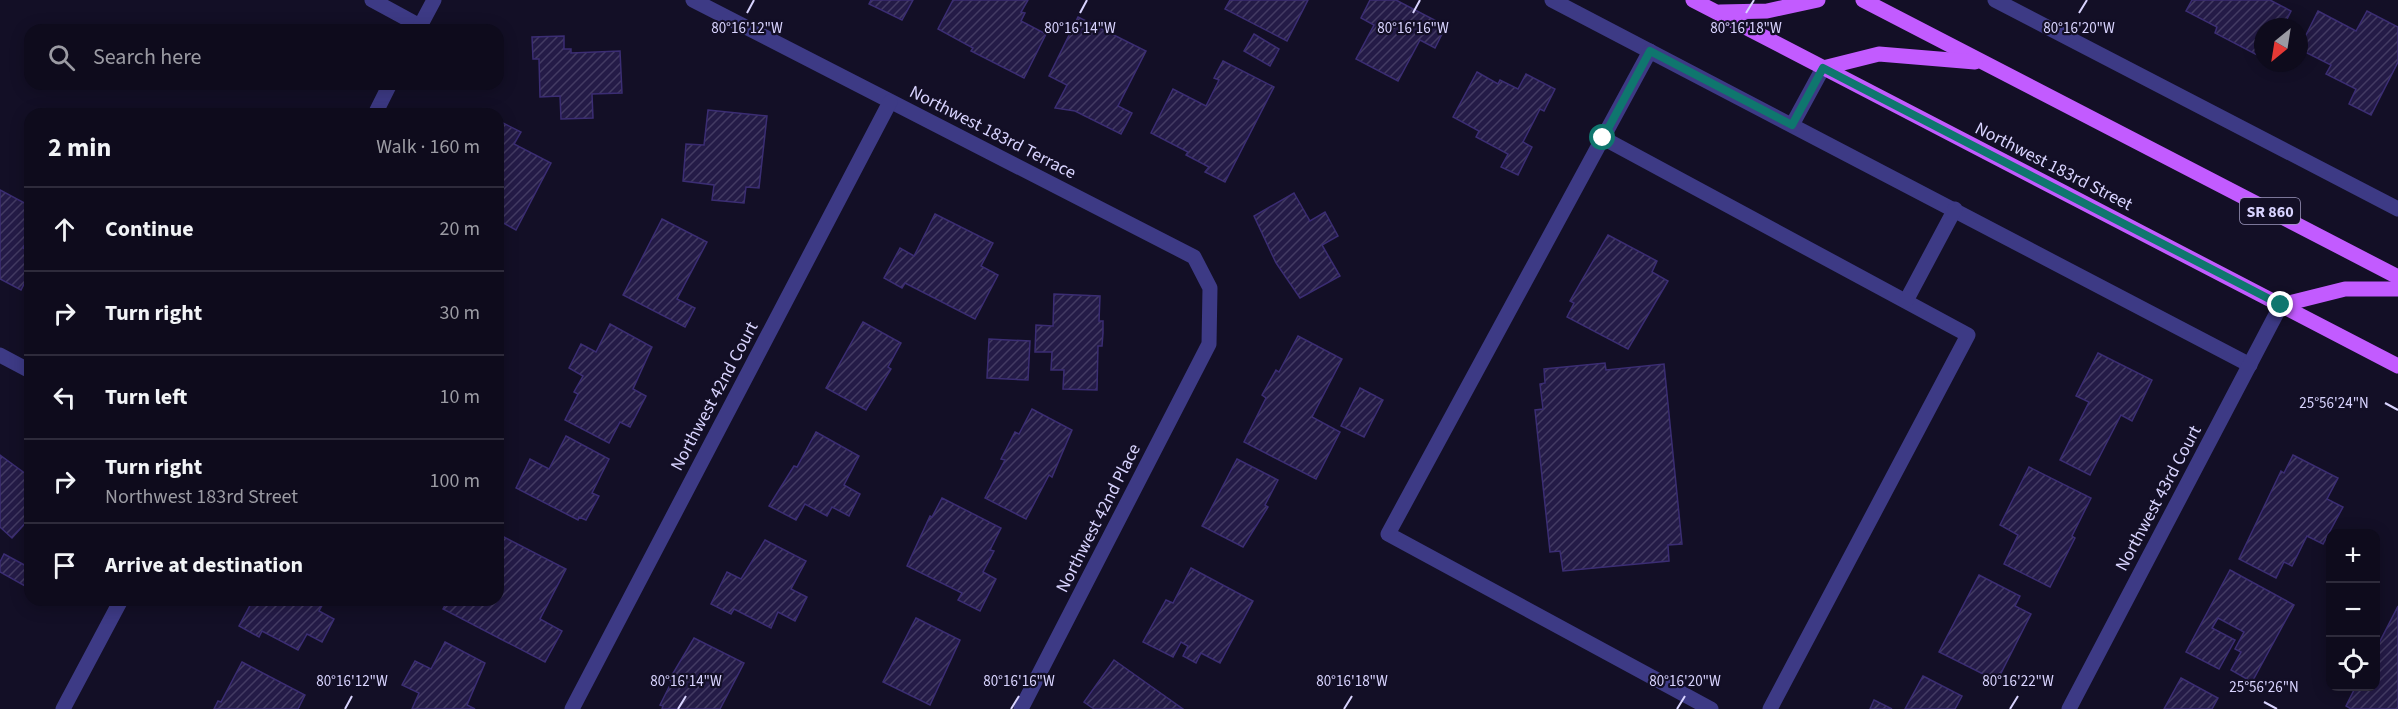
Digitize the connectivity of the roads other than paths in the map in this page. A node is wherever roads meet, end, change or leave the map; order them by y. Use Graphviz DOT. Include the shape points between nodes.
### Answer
graph roads {
  1 [pos="372,0"];
  2 [pos="434,0"];
  3 [pos="693,0"];
  4 [pos="1552,0"];
  5 [pos="1693,0"];
  6 [pos="1818,0"];
  7 [pos="1863,0"];
  8 [pos="1995,0"];
  9 [pos="1717,13"];
  10 [pos="412,24"];
  11 [pos="421,24"];
  12 [pos="1650,51"];
  13 [pos="1984,63"];
  14 [pos="1823,68"];
  15 [pos="387,90"];
  16 [pos="890,102"];
  17 [pos="378,108"];
  18 [pos="1792,125"];
  19 [pos="1603,138"];
  20 [pos="1955,209"];
  21 [pos="2398,209"];
  22 [pos="2398,277"];
  23 [pos="2398,289"];
  24 [pos="1906,301"];
  25 [pos="2281,305"];
  26 [pos="1209,344"];
  27 [pos="0,355"];
  28 [pos="2250,365"];
  29 [pos="2398,366"];
  30 [pos="24,368"];
  31 [pos="118,606"];
  32 [pos="63,709"];
  33 [pos="572,709"];
  34 [pos="1021,709"];
  35 [pos="1711,709"];
  36 [pos="1770,709"];
  37 [pos="2069,709"];
  1 -- 10 [label="street"];
  2 -- 11 [label="street"];
  3 -- 16 [label="street, Northwest 183rd Terrace"];
  4 -- 12 [label="street"];
  5 -- 9 [label="main road, Northwest 183rd Street"];
  6 -- 9 [label="main road" via="1767,11"];
  7 -- 13 [label="main road, SR 860"];
  8 -- 21 [label="street"];
  9 -- 14 [label="main road, Northwest 183rd Street"];
  12 -- 18 [label="street"];
  12 -- 19 [label="street"];
  13 -- 14 [label="main road" via="1879,54"];
  13 -- 22 [label="main road, SR 860"];
  14 -- 18 [label="street"];
  14 -- 25 [label="main road, Northwest 183rd Street"];
  15 -- 17 [label="street"];
  16 -- 26 [label="street, Northwest 183rd Terrace" via="1194,258 1210,288"];
  16 -- 33 [label="street, Northwest 42nd Court"];
  18 -- 20 [label="street"];
  19 -- 24 [label="street"];
  19 -- 35 [label="street" via="1388,534"];
  20 -- 24 [label="street"];
  20 -- 28 [label="street"];
  23 -- 25 [label="main road" via="2345,289"];
  24 -- 36 [label="street" via="1968,335"];
  25 -- 28 [label="street, Northwest 43rd Court"];
  25 -- 29 [label="main road, Northwest 183rd Street"];
  26 -- 34 [label="street, Northwest 42nd Place"];
  27 -- 30 [label="street"];
  28 -- 37 [label="street, Northwest 43rd Court"];
  31 -- 32 [label="street"];
}
